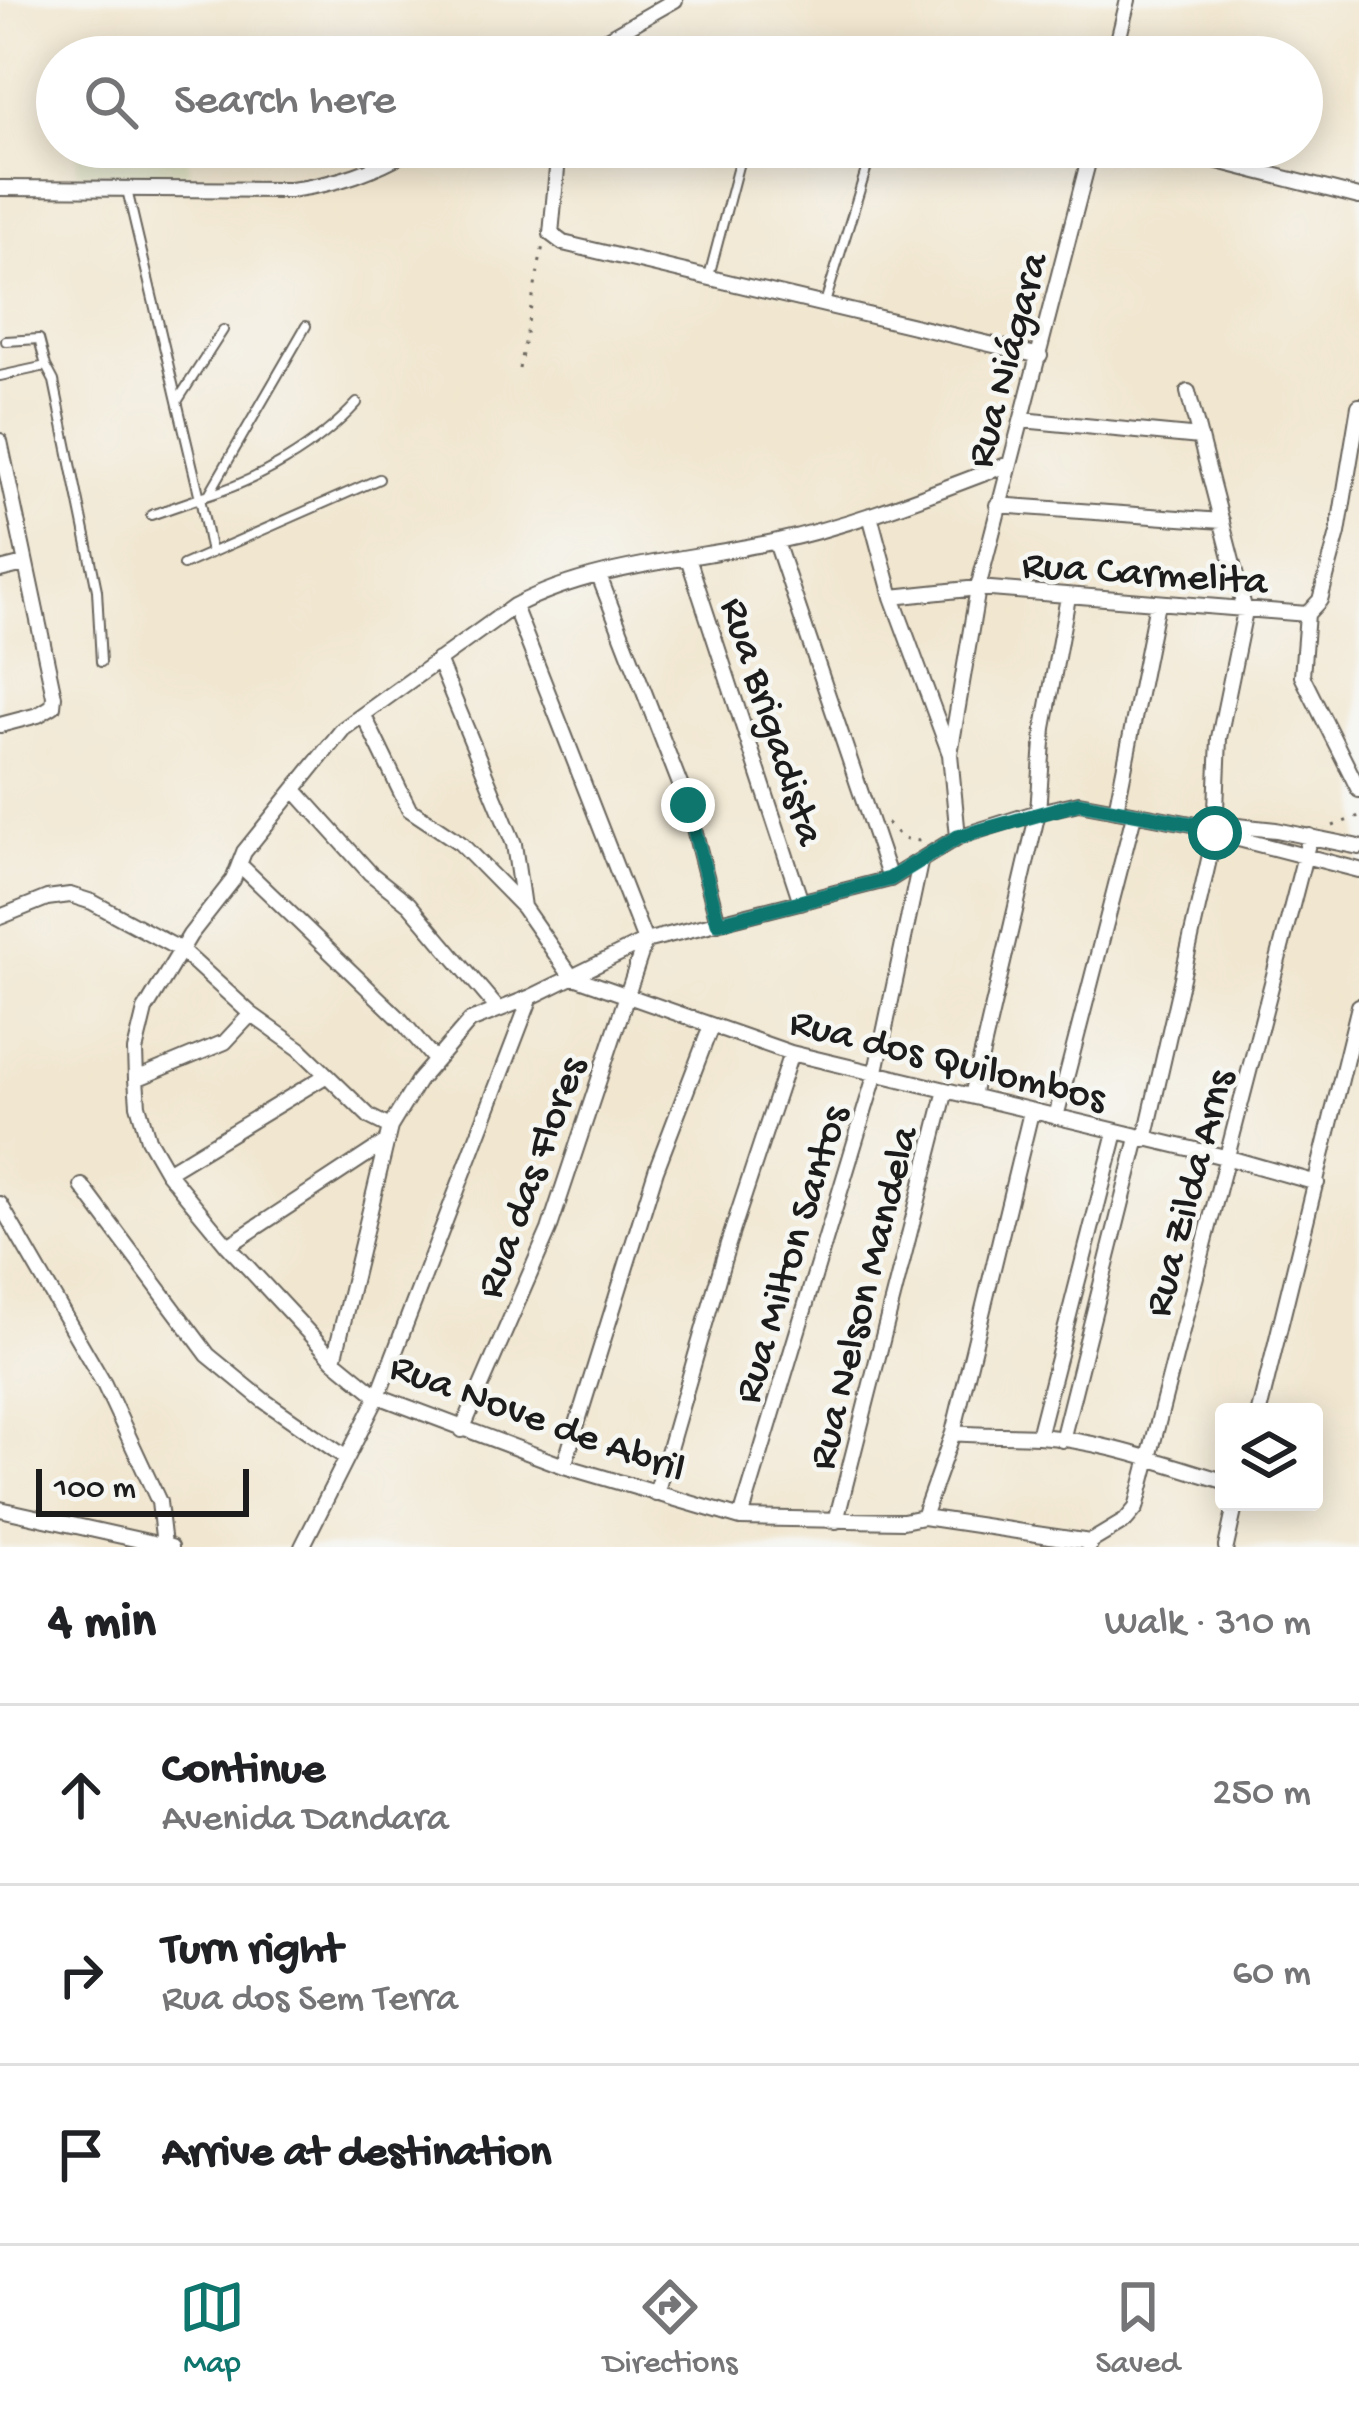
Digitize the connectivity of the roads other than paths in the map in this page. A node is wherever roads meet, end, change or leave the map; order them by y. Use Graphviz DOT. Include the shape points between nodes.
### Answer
graph roads {
  1 [pos="675,0"];
  2 [pos="1128,0"];
  3 [pos="612,36"];
  4 [pos="1119,36"];
  5 [pos="379,168"];
  6 [pos="557,168"];
  7 [pos="737,168"];
  8 [pos="867,168"];
  9 [pos="1088,168"];
  10 [pos="1245,168"];
  11 [pos="0,188"];
  12 [pos="127,188"];
  13 [pos="1359,197"];
  14 [pos="709,276"];
  15 [pos="825,303"];
  16 [pos="306,326"];
  17 [pos="223,330"];
  18 [pos="5,341"];
  19 [pos="1040,356"];
  20 [pos="46,366"];
  21 [pos="0,376"];
  22 [pos="1188,392"];
  23 [pos="177,401"];
  24 [pos="357,403"];
  25 [pos="1359,406"];
  26 [pos="1022,420"];
  27 [pos="1200,437"];
  28 [pos="0,441"];
  29 [pos="1009,464"];
  30 [pos="379,479"];
  31 [pos="205,496"];
  32 [pos="998,505"];
  33 [pos="152,514"];
  34 [pos="870,515"];
  35 [pos="1222,521"];
  36 [pos="776,542"];
  37 [pos="212,553"];
  38 [pos="688,558"];
  39 [pos="24,564"];
  40 [pos="183,565"];
  41 [pos="0,570"];
  42 [pos="599,576"];
  43 [pos="977,588"];
  44 [pos="892,596"];
  45 [pos="1068,597"];
  46 [pos="1156,604"];
  47 [pos="514,606"];
  48 [pos="1245,611"];
  49 [pos="1307,614"];
  50 [pos="438,660"];
  51 [pos="101,662"];
  52 [pos="364,716"];
  53 [pos="0,724"];
  54 [pos="950,754"];
  55 [pos="295,790"];
  56 [pos="1359,790"];
  57 [pos="1116,810"];
  58 [pos="1038,812"];
  59 [pos="1134,815"];
  60 [pos="1215,828"];
  61 [pos="1310,836"];
  62 [pos="951,841"];
  63 [pos="1359,848"];
  64 [pos="1305,856"];
  65 [pos="920,862"];
  66 [pos="239,864"];
  67 [pos="1359,870"];
  68 [pos="890,879"];
  69 [pos="801,902"];
  70 [pos="523,907"];
  71 [pos="0,917"];
  72 [pos="718,923"];
  73 [pos="645,941"];
  74 [pos="181,950"];
  75 [pos="571,976"];
  76 [pos="627,996"];
  77 [pos="531,997"];
  78 [pos="1359,1006"];
  79 [pos="497,1008"];
  80 [pos="251,1014"];
  81 [pos="712,1026"];
  82 [pos="791,1054"];
  83 [pos="435,1060"];
  84 [pos="327,1075"];
  85 [pos="874,1076"];
  86 [pos="136,1079"];
  87 [pos="946,1090"];
  88 [pos="972,1096"];
  89 [pos="1031,1112"];
  90 [pos="1056,1117"];
  91 [pos="390,1127"];
  92 [pos="1116,1132"];
  93 [pos="1141,1139"];
  94 [pos="383,1144"];
  95 [pos="1229,1158"];
  96 [pos="167,1172"];
  97 [pos="1316,1183"];
  98 [pos="82,1186"];
  99 [pos="0,1204"];
  100 [pos="228,1246"];
  101 [pos="1078,1274"];
  102 [pos="1103,1282"];
  103 [pos="334,1360"];
  104 [pos="378,1396"];
  105 [pos="1261,1403"];
  106 [pos="462,1430"];
  107 [pos="952,1433"];
  108 [pos="1038,1436"];
  109 [pos="1062,1441"];
  110 [pos="345,1457"];
  111 [pos="1148,1459"];
  112 [pos="564,1466"];
  113 [pos="1215,1478"];
  114 [pos="656,1494"];
  115 [pos="0,1509"];
  116 [pos="1234,1511"];
  117 [pos="922,1517"];
  118 [pos="741,1518"];
  119 [pos="836,1521"];
  120 [pos="1067,1539"];
  121 [pos="1089,1544"];
  122 [pos="168,1546"];
  123 [pos="302,1547"];
  124 [pos="1226,1547"];
  1 -- 3 [label="street"];
  2 -- 4 [label="street"];
  5 -- 12 [label="street" via="290,190"];
  6 -- 14 [label="street" via="551,234 563,243"];
  7 -- 14 [label="lane"];
  8 -- 15 [label="lane"];
  9 -- 19 [label="street, Rua Niágara"];
  10 -- 13 [label="street"];
  11 -- 12 [label="street"];
  12 -- 23 [label="lane"];
  14 -- 15 [label="street"];
  15 -- 19 [label="street"];
  16 -- 31 [label="lane"];
  17 -- 23 [label="lane"];
  18 -- 20 [label="lane" via="39,339"];
  19 -- 26 [label="street, Rua Niágara"];
  20 -- 21 [label="lane"];
  20 -- 51 [label="lane" via="97,590"];
  22 -- 27 [label="street"];
  23 -- 31 [label="lane"];
  24 -- 31 [label="lane" via="328,436"];
  25 -- 49 [label="street" via="1338,533 1320,600"];
  26 -- 27 [label="street"];
  26 -- 29 [label="street, Rua Niágara"];
  27 -- 35 [label="street"];
  28 -- 39 [label="street"];
  29 -- 32 [label="street, Rua Niágara"];
  29 -- 34 [label="street, Rua Nove de Abril"];
  30 -- 37 [label="lane"];
  31 -- 33 [label="lane"];
  31 -- 37 [label="lane"];
  32 -- 35 [label="street"];
  32 -- 43 [label="street, Rua Niágara"];
  34 -- 36 [label="street, Rua Nove de Abril"];
  34 -- 44 [label="street"];
  35 -- 48 [label="street"];
  36 -- 38 [label="street, Rua Nove de Abril"];
  36 -- 68 [label="street"];
  37 -- 40 [label="lane"];
  38 -- 42 [label="street, Rua Nove de Abril"];
  38 -- 69 [label="street, Rua Brigadista"];
  39 -- 41 [label="street"];
  39 -- 53 [label="street" via="53,706"];
  42 -- 47 [label="street, Rua Nove de Abril"];
  42 -- 72 [label="street" via="688,805"];
  43 -- 44 [label="street, Rua Carmelita"];
  43 -- 45 [label="street, Rua Carmelita"];
  43 -- 54 [label="street, Rua Niágara"];
  44 -- 54 [label="street"];
  45 -- 46 [label="street, Rua Carmelita"];
  45 -- 58 [label="street"];
  46 -- 48 [label="street, Rua Carmelita"];
  46 -- 57 [label="street"];
  47 -- 50 [label="street, Rua Nove de Abril"];
  47 -- 73 [label="street"];
  48 -- 49 [label="street, Rua Carmelita"];
  48 -- 60 [label="street" via="1219,738"];
  49 -- 56 [label="street" via="1302,676"];
  50 -- 52 [label="street, Rua Nove de Abril"];
  50 -- 70 [label="street" via="514,844"];
  52 -- 55 [label="street, Rua Nove de Abril" via="343,729"];
  52 -- 70 [label="street" via="410,809 460,843"];
  54 -- 62 [label="street"];
  55 -- 66 [label="street, Rua Nove de Abril"];
  55 -- 79 [label="street" via="409,904"];
  57 -- 58 [label="street" via="1079,803"];
  57 -- 59 [label="street"];
  58 -- 62 [label="street"];
  58 -- 88 [label="street"];
  59 -- 60 [label="street"];
  59 -- 90 [label="street"];
  60 -- 61 [label="street"];
  60 -- 64 [label="street"];
  60 -- 93 [label="street"];
  61 -- 63 [label="street"];
  61 -- 64 [label="street, Rua Zilda Arns"];
  62 -- 65 [label="street"];
  64 -- 67 [label="street"];
  64 -- 95 [label="street, Rua Zilda Arns"];
  65 -- 68 [label="street"];
  65 -- 85 [label="street, Rua Milton Santos"];
  66 -- 74 [label="street, Rua Nove de Abril"];
  66 -- 83 [label="street"];
  68 -- 69 [label="street"];
  69 -- 72 [label="street"];
  70 -- 75 [label="street"];
  71 -- 74 [label="street" via="70,895"];
  72 -- 73 [label="street"];
  73 -- 75 [label="street"];
  73 -- 76 [label="street, Rua das Flores"];
  74 -- 80 [label="street"];
  74 -- 86 [label="street, Rua Nove de Abril" via="145,1010"];
  75 -- 76 [label="street, Rua dos Quilombos"];
  75 -- 77 [label="street"];
  76 -- 81 [label="street, Rua dos Quilombos"];
  76 -- 106 [label="street, Rua das Flores" via="550,1230"];
  77 -- 79 [label="street"];
  77 -- 104 [label="street"];
  78 -- 97 [label="street"];
  79 -- 83 [label="street" via="470,1021"];
  80 -- 84 [label="street"];
  80 -- 86 [label="street" via="225,1042"];
  81 -- 82 [label="street, Rua dos Quilombos"];
  81 -- 112 [label="street" via="656,1169"];
  82 -- 85 [label="street, Rua dos Quilombos"];
  82 -- 114 [label="street"];
  83 -- 91 [label="street"];
  84 -- 91 [label="street"];
  84 -- 96 [label="street"];
  85 -- 87 [label="street, Rua dos Quilombos"];
  85 -- 118 [label="street, Rua Milton Santos"];
  86 -- 96 [label="street, Rua Nove de Abril" via="148,1138"];
  87 -- 88 [label="street, Rua dos Quilombos"];
  87 -- 119 [label="street, Rua Nelson Mandela"];
  88 -- 89 [label="street, Rua dos Quilombos"];
  89 -- 90 [label="street, Rua dos Quilombos"];
  89 -- 107 [label="street"];
  90 -- 92 [label="street, Rua dos Quilombos"];
  91 -- 94 [label="street"];
  92 -- 93 [label="street, Rua dos Quilombos"];
  92 -- 101 [label="street"];
  93 -- 95 [label="street, Rua dos Quilombos"];
  93 -- 102 [label="street"];
  94 -- 100 [label="street"];
  94 -- 103 [label="street"];
  95 -- 97 [label="street, Rua dos Quilombos"];
  95 -- 111 [label="street, Rua Zilda Arns"];
  96 -- 100 [label="street, Rua Nove de Abril"];
  97 -- 105 [label="street"];
  98 -- 110 [label="street" via="208,1355"];
  99 -- 122 [label="street" via="104,1384 159,1502"];
  100 -- 103 [label="street, Rua Nove de Abril"];
  101 -- 102 [label="street"];
  101 -- 108 [label="street"];
  102 -- 109 [label="street"];
  103 -- 104 [label="street, Rua Nove de Abril"];
  104 -- 106 [label="street, Rua Nove de Abril"];
  104 -- 110 [label="street"];
  106 -- 112 [label="street, Rua Nove de Abril"];
  107 -- 108 [label="street"];
  107 -- 117 [label="street"];
  108 -- 109 [label="street"];
  109 -- 111 [label="street"];
  110 -- 123 [label="street"];
  111 -- 113 [label="street"];
  111 -- 121 [label="street, Rua Zilda Arns" via="1136,1508"];
  112 -- 114 [label="street, Rua Nove de Abril"];
  114 -- 118 [label="street, Rua Nove de Abril"];
  115 -- 122 [label="street"];
  116 -- 124 [label="street"];
  117 -- 119 [label="street, Rua Nove de Abril"];
  117 -- 120 [label="street, Rua Nove de Abril"];
  118 -- 119 [label="street, Rua Nove de Abril"];
  120 -- 121 [label="street, Rua Zilda Arns"];
}
